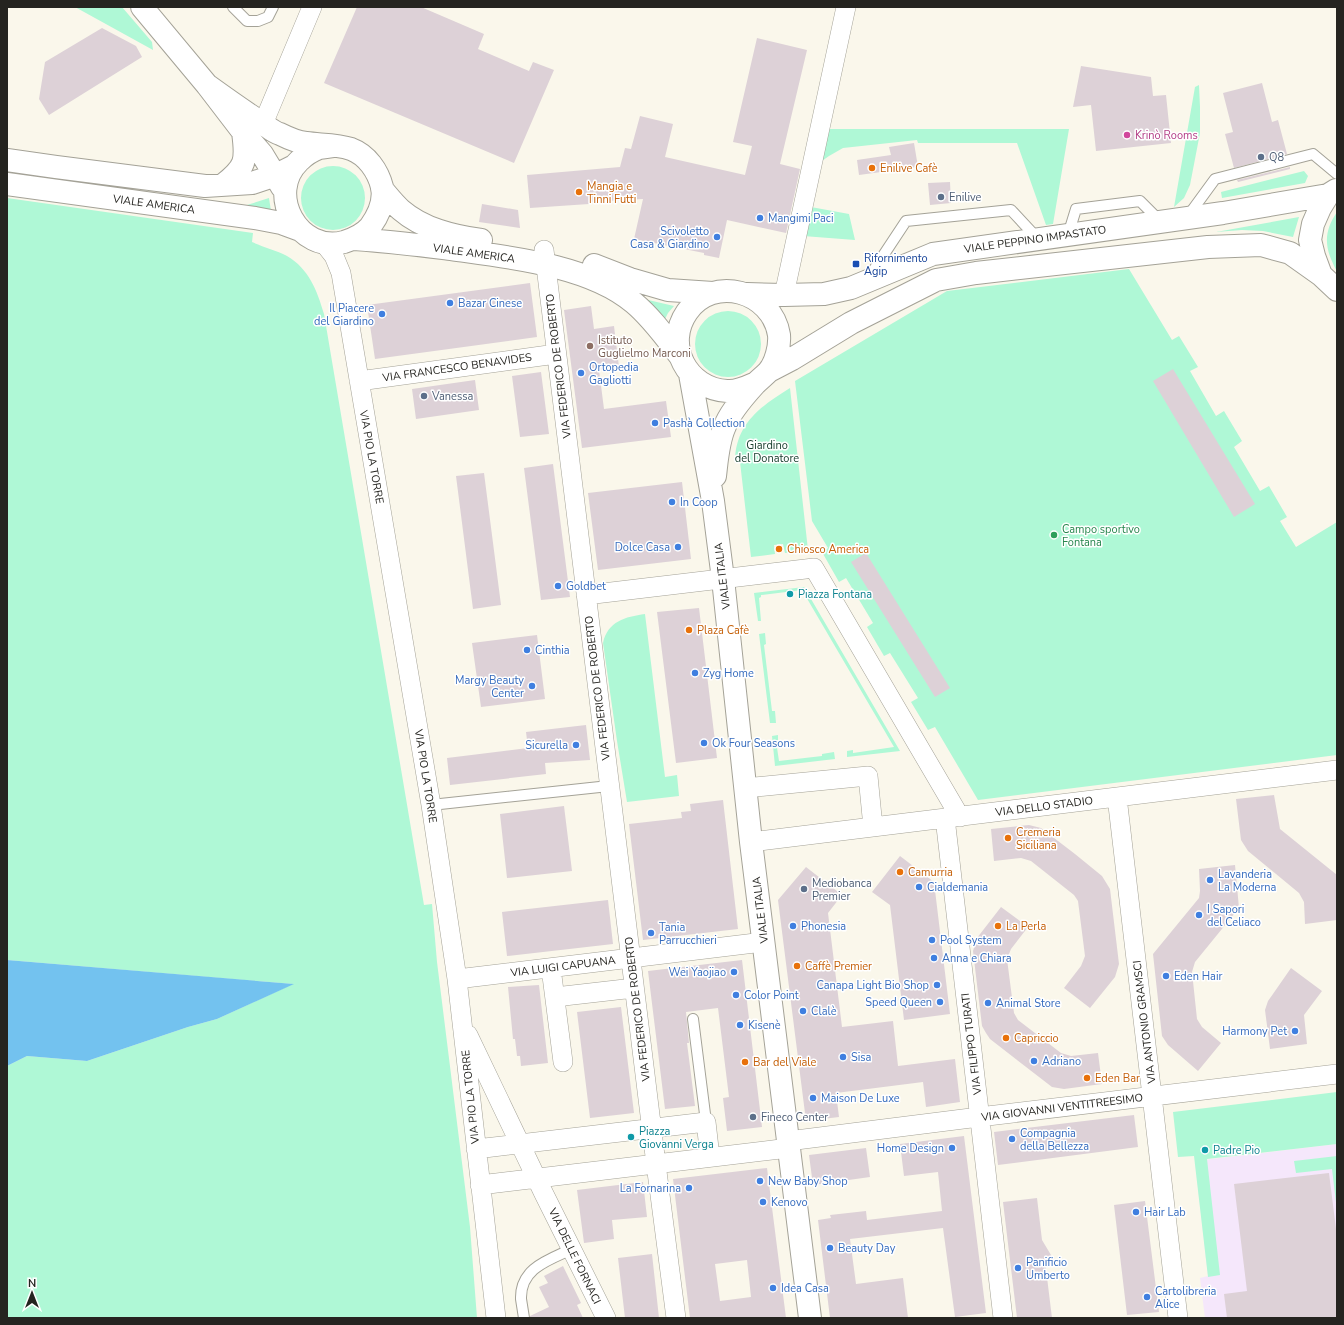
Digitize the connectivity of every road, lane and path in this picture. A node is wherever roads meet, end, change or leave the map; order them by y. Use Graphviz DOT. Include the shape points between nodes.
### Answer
graph roads {
  1 [pos="142,7"];
  2 [pos="233,7"];
  3 [pos="273,7"];
  4 [pos="300,7"];
  5 [pos="312,7"];
  6 [pos="846,7"];
  7 [pos="253,125"];
  8 [pos="334,146"];
  9 [pos="7,160"];
  10 [pos="1337,174"];
  11 [pos="285,178"];
  12 [pos="7,184"];
  13 [pos="222,185"];
  14 [pos="382,189"];
  15 [pos="1333,192"];
  16 [pos="1186,218"];
  17 [pos="300,230"];
  18 [pos="354,239"];
  19 [pos="1038,239"];
  20 [pos="323,242"];
  21 [pos="545,257"];
  22 [pos="1322,275"];
  23 [pos="866,282"];
  24 [pos="1337,290"];
  25 [pos="712,293"];
  26 [pos="747,294"];
  27 [pos="784,295"];
  28 [pos="556,354"];
  29 [pos="685,365"];
  30 [pos="762,377"];
  31 [pos="359,381"];
  32 [pos="713,501"];
  33 [pos="723,579"];
  34 [pos="586,595"];
  35 [pos="1337,770"];
  36 [pos="609,786"];
  37 [pos="745,788"];
  38 [pos="1117,797"];
  39 [pos="431,805"];
  40 [pos="953,818"];
  41 [pos="873,827"];
  42 [pos="752,842"];
  43 [pos="764,942"];
  44 [pos="631,958"];
  45 [pos="551,968"];
  46 [pos="457,979"];
  47 [pos="634,988"];
  48 [pos="555,997"];
  49 [pos="694,1019"];
  50 [pos="462,1023"];
  51 [pos="563,1062"];
  52 [pos="1337,1074"];
  53 [pos="1153,1096"];
  54 [pos="979,1117"];
  55 [pos="650,1120"];
  56 [pos="706,1122"];
  57 [pos="520,1144"];
  58 [pos="788,1145"];
  59 [pos="476,1150"];
  60 [pos="710,1157"];
  61 [pos="657,1172"];
  62 [pos="480,1185"];
  63 [pos="540,1186"];
  64 [pos="572,1249"];
  65 [pos="496,1318"];
  66 [pos="524,1318"];
  67 [pos="606,1318"];
  68 [pos="676,1318"];
  69 [pos="810,1318"];
  70 [pos="1003,1318"];
  71 [pos="1178,1318"];
  1 -- 7 [label="main road" via="208,85"];
  2 -- 3 [label="lane" via="247,21 258,21 268,17"];
  4 -- 7 [label="street"];
  5 -- 7 [label="street"];
  6 -- 27 [label="street"];
  7 -- 8 [label="main road" via="304,143"];
  7 -- 11 [label="main road" via="262,154"];
  7 -- 13 [label="main road" via="243,166 235,176"];
  8 -- 11 [label="main road" via="319,148 305,155"];
  8 -- 14 [label="main road" via="351,149 366,158 377,172"];
  9 -- 13 [label="main road" via="204,186"];
  10 -- 16 [label="lane" via="1313,154 1215,179"];
  11 -- 13 [label="main road"];
  11 -- 17 [label="main road" via="286,206 291,219"];
  12 -- 17 [label="main road, VIALE AMERICA" via="255,218"];
  14 -- 18 [label="main road" via="382,204 376,218 367,230"];
  14 -- 21 [label="main road, VIALE AMERICA" via="400,210 437,230"];
  15 -- 16 [label="main road, VIALE PEPPINO IMPASTATO"];
  15 -- 22 [label="main road" via="1320,208 1310,240"];
  16 -- 19 [label="main road, VIALE PEPPINO IMPASTATO"];
  17 -- 20 [label="main road" via="311,238"];
  18 -- 20 [label="main road" via="339,243"];
  18 -- 21 [label="main road, VIALE AMERICA" via="479,253"];
  19 -- 23 [label="main road, VIALE PEPPINO IMPASTATO" via="933,254"];
  19 -- 23 [label="lane" via="1011,210 906,221"];
  20 -- 31 [label="street, VIA PIO LA TORRE" via="334,256 341,273"];
  21 -- 25 [label="main road, VIALE AMERICA" via="586,262 668,290"];
  21 -- 28 [label="street, VIA FEDERICO DE ROBERTO"];
  21 -- 29 [label="main road, VIALE AMERICA" via="614,289 634,303 656,325"];
  22 -- 24 [label="main road"];
  22 -- 30 [label="main road" via="1290,253 1261,245 1208,247 936,280 851,323"];
  23 -- 27 [label="main road, VIALE PEPPINO IMPASTATO" via="824,294"];
  25 -- 26 [label="main road" via="730,290"];
  25 -- 29 [label="main road" via="699,300 688,311 680,325 678,340"];
  26 -- 27 [label="main road, VIALE PEPPINO IMPASTATO"];
  26 -- 30 [label="main road" via="762,304 774,318 779,336 777,354"];
  28 -- 31 [label="street, VIA FRANCESCO BENAVIDES"];
  28 -- 34 [label="street, VIA FEDERICO DE ROBERTO"];
  29 -- 30 [label="main road" via="701,383 714,389 743,389"];
  29 -- 32 [label="main road"];
  30 -- 32 [label="main road" via="740,401 725,425 718,448"];
  31 -- 39 [label="street, VIA PIO LA TORRE"];
  32 -- 33 [label="main road, VIALE ITALIA"];
  33 -- 34 [label="street"];
  33 -- 37 [label="main road, VIALE ITALIA"];
  33 -- 40 [label="street" via="814,568"];
  34 -- 36 [label="street, VIA FEDERICO DE ROBERTO"];
  35 -- 38 [label="street, VIA DELLO STADIO"];
  36 -- 39 [label="lane"];
  36 -- 44 [label="street, VIA FEDERICO DE ROBERTO"];
  37 -- 41 [label="street" via="868,776"];
  37 -- 42 [label="main road, VIALE ITALIA"];
  38 -- 40 [label="street, VIA DELLO STADIO"];
  38 -- 53 [label="street, VIA ANTONIO GRAMSCI"];
  39 -- 46 [label="street, VIA PIO LA TORRE"];
  40 -- 41 [label="street, VIA DELLO STADIO"];
  40 -- 54 [label="street, VIA FILIPPO TURATI"];
  41 -- 42 [label="street, VIA DELLO STADIO"];
  42 -- 43 [label="main road, VIALE ITALIA"];
  43 -- 44 [label="street, VIA LUIGI CAPUANA"];
  43 -- 58 [label="main road, VIALE ITALIA"];
  44 -- 45 [label="street, VIA LUIGI CAPUANA"];
  44 -- 47 [label="street, VIA FEDERICO DE ROBERTO"];
  45 -- 46 [label="street, VIA LUIGI CAPUANA"];
  45 -- 48 [label="street"];
  46 -- 50 [label="street, VIA PIO LA TORRE"];
  47 -- 48 [label="street"];
  47 -- 55 [label="street, VIA FEDERICO DE ROBERTO"];
  48 -- 51 [label="street"];
  49 -- 56 [label="lane"];
  50 -- 57 [label="street, VIA DELLE FORNACI"];
  50 -- 59 [label="street, VIA PIO LA TORRE"];
  52 -- 53 [label="street, VIA GIOVANNI VENTITREESIMO"];
  53 -- 54 [label="street, VIA GIOVANNI VENTITREESIMO"];
  53 -- 71 [label="street, VIA ANTONIO GRAMSCI"];
  54 -- 58 [label="street, VIA GIOVANNI VENTITREESIMO"];
  54 -- 70 [label="street, VIA FILIPPO TURATI"];
  55 -- 56 [label="street"];
  55 -- 57 [label="street"];
  55 -- 61 [label="street, VIA FEDERICO DE ROBERTO"];
  56 -- 60 [label="street"];
  57 -- 59 [label="street"];
  57 -- 63 [label="street, VIA DELLE FORNACI"];
  58 -- 60 [label="street, VIA GIOVANNI VENTITREESIMO"];
  58 -- 69 [label="main road, VIALE ITALIA"];
  59 -- 62 [label="street, VIA PIO LA TORRE"];
  60 -- 61 [label="street, VIA GIOVANNI VENTITREESIMO"];
  61 -- 63 [label="street, VIA GIOVANNI VENTITREESIMO"];
  61 -- 68 [label="street"];
  62 -- 63 [label="street, VIA GIOVANNI VENTITREESIMO"];
  62 -- 65 [label="street, VIA PIO LA TORRE"];
  63 -- 64 [label="street, VIA DELLE FORNACI"];
  64 -- 66 [label="lane" via="537,1266 527,1275 521,1298"];
  64 -- 67 [label="street, VIA DELLE FORNACI"];
}
